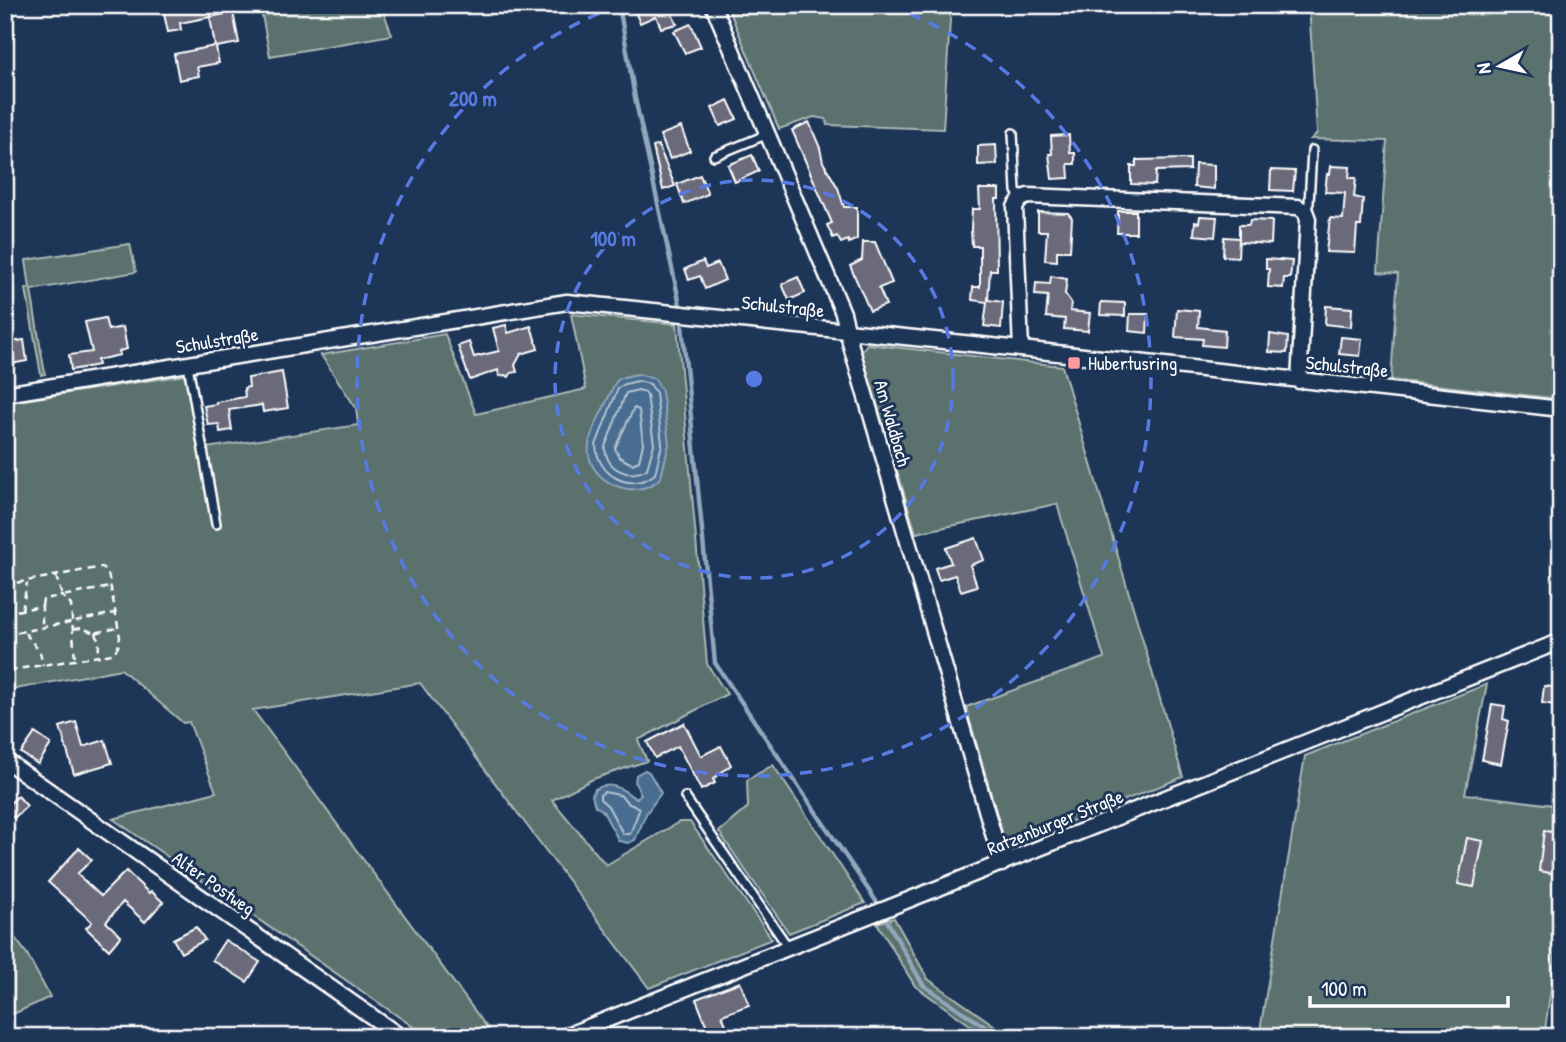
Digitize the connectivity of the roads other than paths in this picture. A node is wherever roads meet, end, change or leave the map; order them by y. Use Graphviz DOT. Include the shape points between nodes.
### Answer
graph roads {
  1 [pos="713,5"];
  2 [pos="1013,132"];
  3 [pos="768,134"];
  4 [pos="1312,150"];
  5 [pos="714,156"];
  6 [pos="1021,199"];
  7 [pos="1305,211"];
  8 [pos="848,332"];
  9 [pos="1021,349"];
  10 [pos="188,365"];
  11 [pos="1299,381"];
  12 [pos="5,394"];
  13 [pos="1561,409"];
  14 [pos="216,524"];
  15 [pos="1561,641"];
  16 [pos="5,760"];
  17 [pos="685,797"];
  18 [pos="1002,864"];
  19 [pos="788,948"];
  20 [pos="401,1037"];
  21 [pos="563,1037"];
  1 -- 3 [label="street, Am Waldbach"];
  2 -- 6 [label="lane" via="1016,191"];
  3 -- 5 [label="lane"];
  3 -- 8 [label="street, Am Waldbach"];
  4 -- 7 [label="lane"];
  6 -- 7 [label="street" via="1028,195 1298,207"];
  6 -- 9 [label="street" via="1015,207"];
  7 -- 11 [label="street"];
  8 -- 9 [label="street, Schulstraße"];
  8 -- 10 [label="street, Schulstraße" via="567,302"];
  8 -- 18 [label="street, Am Waldbach"];
  9 -- 11 [label="street, Schulstraße"];
  10 -- 12 [label="street, Schulstraße"];
  10 -- 14 [label="lane"];
  11 -- 13 [label="street, Schulstraße"];
  15 -- 18 [label="street, Ratzenburger Straße"];
  16 -- 20 [label="street, Alter Postweg"];
  17 -- 19 [label="lane"];
  18 -- 19 [label="street, Ratzenburger Straße"];
  19 -- 21 [label="street, Ratzenburger Straße"];
}
